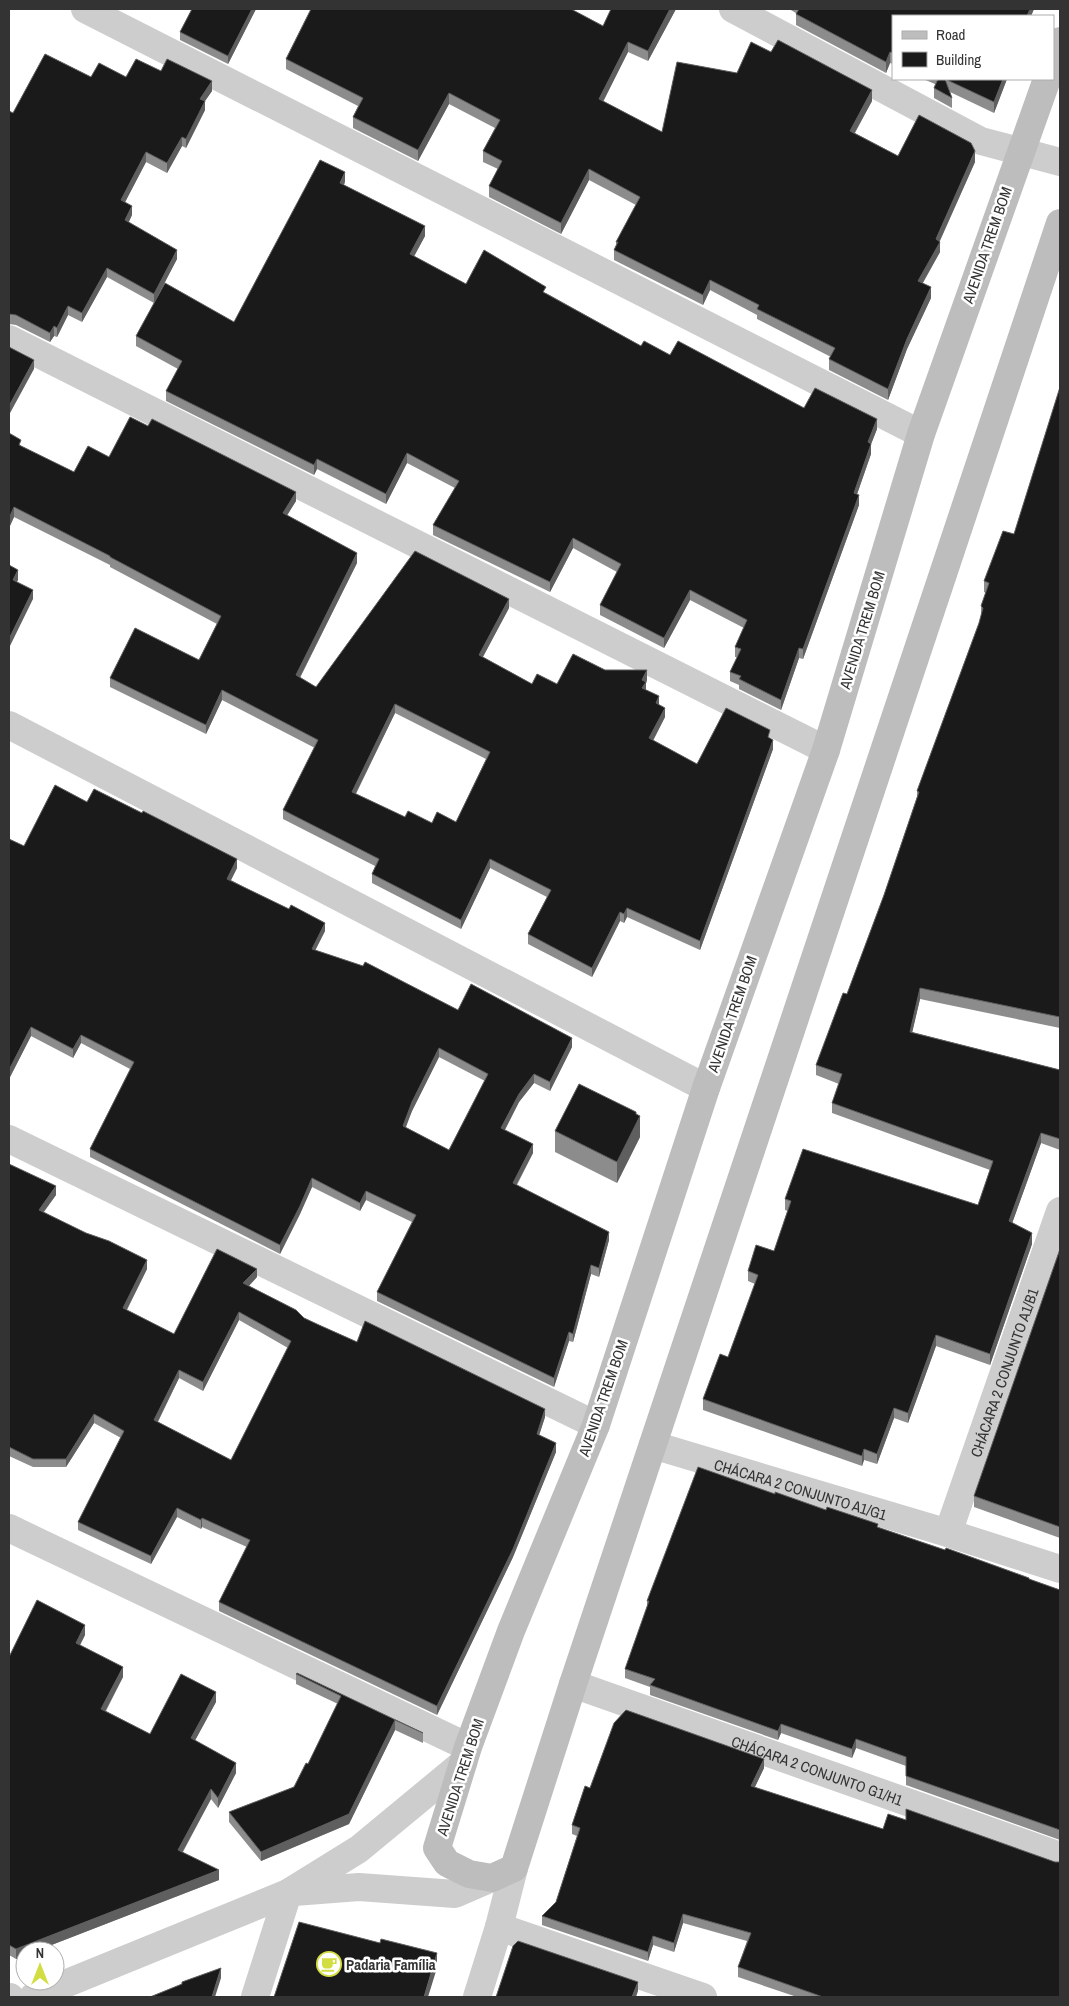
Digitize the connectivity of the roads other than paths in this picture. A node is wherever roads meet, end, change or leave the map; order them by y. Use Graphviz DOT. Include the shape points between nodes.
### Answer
graph roads {
  1 [pos="84,9"];
  2 [pos="733,9"];
  3 [pos="1060,41"];
  4 [pos="1054,59"];
  5 [pos="1046,80"];
  6 [pos="1020,152"];
  7 [pos="1060,162"];
  8 [pos="1060,222"];
  9 [pos="9,339"];
  10 [pos="921,434"];
  11 [pos="9,725"];
  12 [pos="826,750"];
  13 [pos="706,1088"];
  14 [pos="9,1139"];
  15 [pos="1060,1211"];
  16 [pos="596,1425"];
  17 [pos="653,1445"];
  18 [pos="9,1528"];
  19 [pos="948,1533"];
  20 [pos="1060,1569"];
  21 [pos="573,1684"];
  22 [pos="466,1755"];
  23 [pos="1060,1856"];
  24 [pos="503,1873"];
  25 [pos="288,1893"];
  26 [pos="499,1927"];
  27 [pos="33,1997"];
  28 [pos="255,1997"];
  29 [pos="477,1997"];
  30 [pos="702,1997"];
  1 -- 10 [label="street"];
  2 -- 6 [label="street" via="981,141"];
  3 -- 4 [label="street"];
  5 -- 6 [label="street, AVENIDA TREM BOM"];
  6 -- 7 [label="street"];
  6 -- 10 [label="street, AVENIDA TREM BOM"];
  8 -- 17 [label="street"];
  9 -- 12 [label="street"];
  10 -- 12 [label="street, AVENIDA TREM BOM"];
  11 -- 13 [label="street"];
  12 -- 13 [label="street, AVENIDA TREM BOM"];
  13 -- 16 [label="street, AVENIDA TREM BOM"];
  14 -- 16 [label="street"];
  15 -- 19 [label="street, CHÁCARA 2 CONJUNTO A1/B1"];
  16 -- 22 [label="street, AVENIDA TREM BOM" via="511,1631"];
  17 -- 19 [label="street, CHÁCARA 2 CONJUNTO A1/G1"];
  17 -- 21 [label="street"];
  18 -- 22 [label="street"];
  19 -- 20 [label="street, CHÁCARA 2 CONJUNTO A1/G1"];
  21 -- 23 [label="street, CHÁCARA 2 CONJUNTO G1/H1"];
  21 -- 24 [label="street"];
  22 -- 24 [label="street, AVENIDA TREM BOM" via="437,1848 447,1864 469,1874"];
  22 -- 25 [label="street" via="359,1849"];
  24 -- 25 [label="street" via="455,1894 360,1887"];
  24 -- 26 [label="street"];
  25 -- 27 [label="street"];
  25 -- 28 [label="street"];
  26 -- 29 [label="street"];
  26 -- 30 [label="street"];
}
